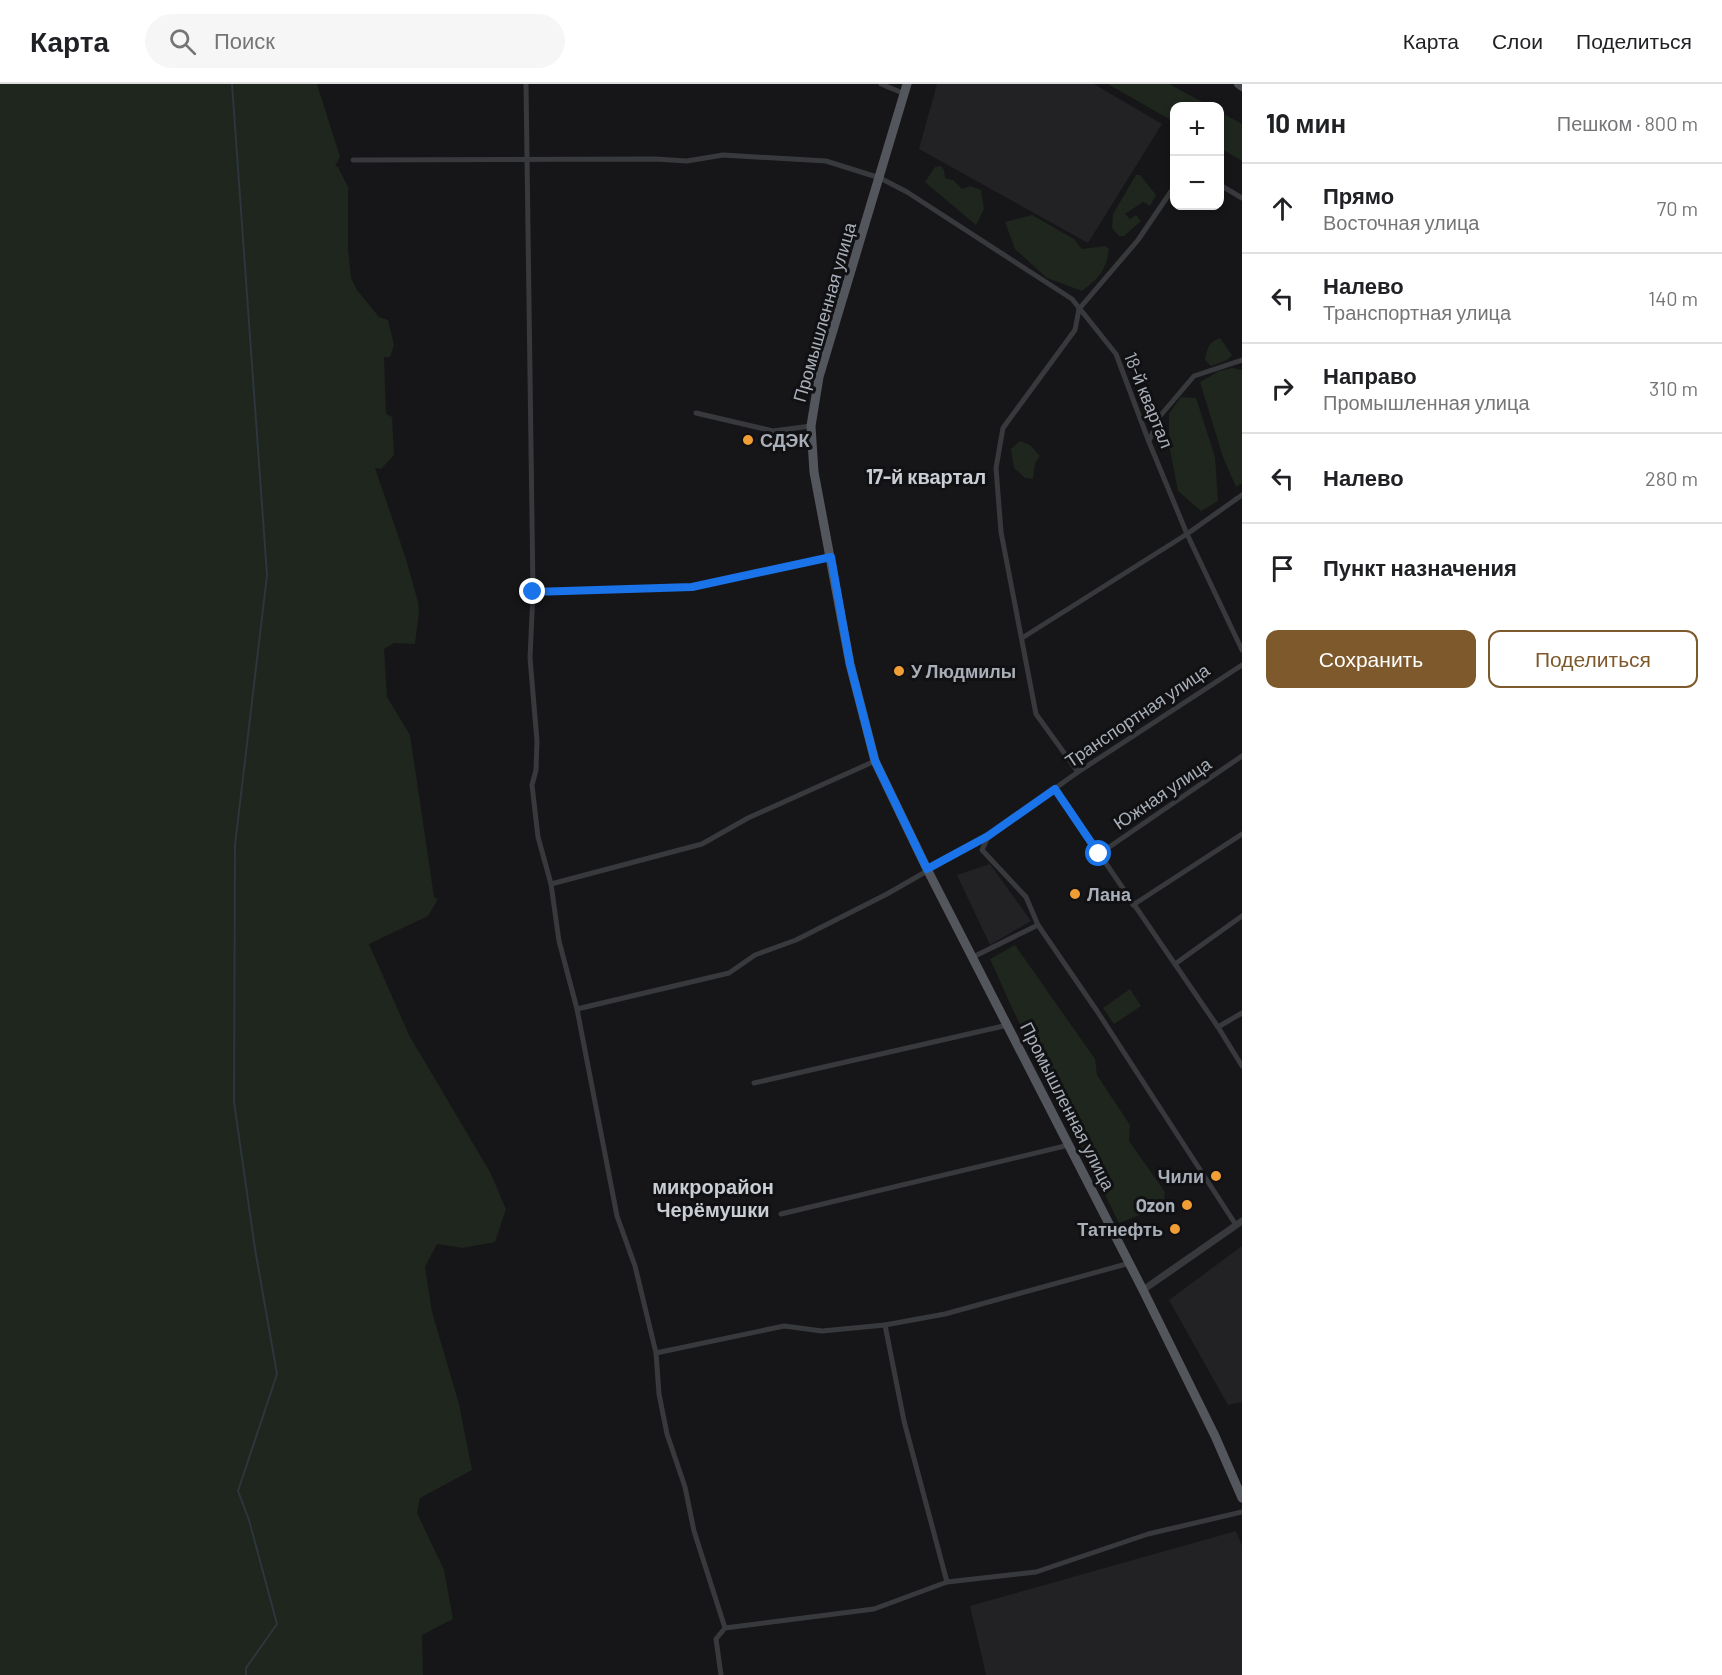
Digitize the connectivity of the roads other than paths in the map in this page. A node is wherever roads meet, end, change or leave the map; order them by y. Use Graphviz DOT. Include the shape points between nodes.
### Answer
graph roads {
  1 [pos="526,84"];
  2 [pos="881,84"];
  3 [pos="1238,84"];
  4 [pos="1242,87"];
  5 [pos="906,89"];
  6 [pos="528,159"];
  7 [pos="352,160"];
  8 [pos="880,178"];
  9 [pos="1224,187"];
  10 [pos="1170,193"];
  11 [pos="1242,198"];
  12 [pos="1079,309"];
  13 [pos="1242,360"];
  14 [pos="696,413"];
  15 [pos="811,426"];
  16 [pos="1149,442"];
  17 [pos="1242,495"];
  18 [pos="1187,534"];
  19 [pos="831,557"];
  20 [pos="533,592"];
  21 [pos="1022,638"];
  22 [pos="1242,650"];
  23 [pos="1242,665"];
  24 [pos="1242,756"];
  25 [pos="875,761"];
  26 [pos="1078,772"];
  27 [pos="1055,789"];
  28 [pos="1242,834"];
  29 [pos="988,836"];
  30 [pos="1099,854"];
  31 [pos="927,869"];
  32 [pos="551,884"];
  33 [pos="1133,905"];
  34 [pos="1242,916"];
  35 [pos="1038,926"];
  36 [pos="973,957"];
  37 [pos="1175,964"];
  38 [pos="577,1009"];
  39 [pos="1242,1013"];
  40 [pos="1008,1025"];
  41 [pos="1218,1027"];
  42 [pos="1242,1066"];
  43 [pos="754,1083"];
  44 [pos="1069,1145"];
  45 [pos="781,1214"];
  46 [pos="1239,1223"];
  47 [pos="1130,1263"];
  48 [pos="1143,1290"];
  49 [pos="885,1325"];
  50 [pos="656,1353"];
  51 [pos="1242,1498"];
  52 [pos="1242,1512"];
  53 [pos="947,1582"];
  54 [pos="725,1628"];
  55 [pos="721,1675"];
  1 -- 6 [label="street"];
  2 -- 5 [label="street"];
  3 -- 4 [label="main road"];
  5 -- 8 [label="main road, Промышленная улица"];
  6 -- 7 [label="street, 18-й квартал"];
  6 -- 8 [label="street, 18-й квартал" via="687,161 723,155 826,160"];
  6 -- 20 [label="street"];
  8 -- 12 [label="street, 18-й квартал" via="1072,299"];
  8 -- 15 [label="main road, Промышленная улица" via="819,377"];
  9 -- 11 [label="street"];
  10 -- 12 [label="street" via="1138,240"];
  12 -- 16 [label="street, 18-й квартал" via="1116,354"];
  12 -- 21 [label="street" via="1075,330 1003,428 996,468 1001,532"];
  13 -- 16 [label="street" via="1194,376 1160,416"];
  14 -- 15 [label="street" via="772,431"];
  15 -- 19 [label="main road, Промышленная улица" via="814,472"];
  16 -- 18 [label="street, 18-й квартал"];
  17 -- 18 [label="street"];
  18 -- 21 [label="street"];
  18 -- 22 [label="street, 18-й квартал"];
  19 -- 20 [label="street" via="692,587"];
  19 -- 25 [label="main road, Промышленная улица" via="850,664"];
  20 -- 32 [label="street" via="530,658 537,741 532,785 538,837"];
  21 -- 26 [label="street" via="1036,714"];
  23 -- 26 [label="street, Транспортная улица"];
  24 -- 30 [label="street, Южная улица"];
  25 -- 31 [label="main road, Промышленная улица"];
  25 -- 32 [label="street" via="748,818 702,844"];
  26 -- 27 [label="street, Транспортная улица"];
  27 -- 29 [label="street, Транспортная улица"];
  27 -- 30 [label="street"];
  28 -- 33 [label="street"];
  29 -- 31 [label="street, Транспортная улица"];
  29 -- 35 [label="street" via="981,850 1026,897"];
  30 -- 33 [label="street"];
  31 -- 36 [label="main road, Промышленная улица"];
  31 -- 38 [label="street, Транспортная улица" via="816,930 755,955 729,973"];
  32 -- 38 [label="street" via="559,941"];
  33 -- 37 [label="street"];
  34 -- 37 [label="street"];
  35 -- 36 [label="street"];
  35 -- 46 [label="street"];
  36 -- 40 [label="main road, Промышленная улица"];
  37 -- 41 [label="street"];
  38 -- 50 [label="street" via="617,1216 635,1266"];
  39 -- 41 [label="street"];
  40 -- 43 [label="street"];
  40 -- 44 [label="main road, Промышленная улица"];
  41 -- 42 [label="street"];
  44 -- 45 [label="street"];
  44 -- 47 [label="main road, Промышленная улица"];
  46 -- 48 [label="street"];
  47 -- 48 [label="main road, Промышленная улица"];
  47 -- 49 [label="street" via="945,1314"];
  48 -- 51 [label="main road, Промышленная улица"];
  49 -- 50 [label="street" via="822,1331 784,1326"];
  49 -- 53 [label="street" via="904,1421"];
  50 -- 54 [label="street" via="667,1434"];
  52 -- 53 [label="street" via="1148,1534 1036,1572"];
  53 -- 54 [label="street" via="874,1609"];
  54 -- 55 [label="street" via="716,1639"];
}
